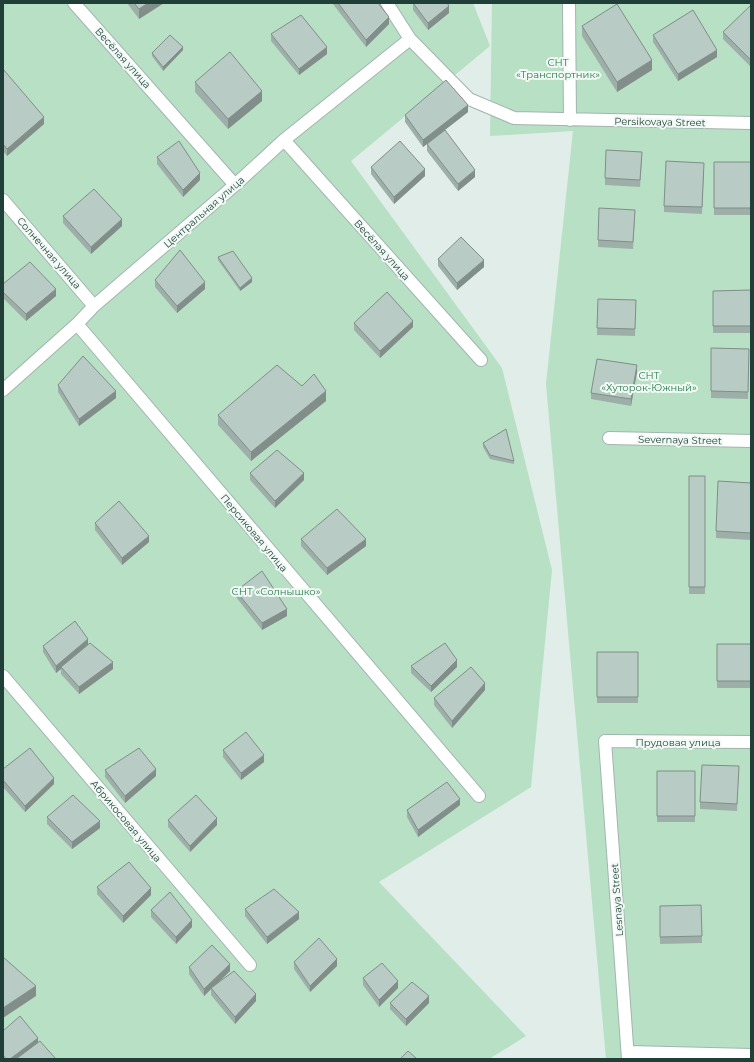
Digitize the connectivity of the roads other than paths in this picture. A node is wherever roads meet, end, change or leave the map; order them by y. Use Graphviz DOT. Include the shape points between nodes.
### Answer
graph roads {
  1 [pos="74,3"];
  2 [pos="387,3"];
  3 [pos="569,3"];
  4 [pos="410,39"];
  5 [pos="570,120"];
  6 [pos="751,123"];
  7 [pos="284,140"];
  8 [pos="235,186"];
  9 [pos="3,200"];
  10 [pos="94,306"];
  11 [pos="77,324"];
  12 [pos="481,360"];
  13 [pos="3,390"];
  14 [pos="609,438"];
  15 [pos="751,441"];
  16 [pos="3,676"];
  17 [pos="605,741"];
  18 [pos="751,742"];
  19 [pos="479,796"];
  20 [pos="250,965"];
  21 [pos="751,1054"];
  22 [pos="628,1055"];
  1 -- 8 [label="street, Весёлая улица"];
  2 -- 4 [label="street, Persikovaya Street"];
  3 -- 5 [label="street"];
  4 -- 5 [label="street, Persikovaya Street" via="469,99 514,118"];
  4 -- 7 [label="street, Центральная улица"];
  5 -- 6 [label="street, Persikovaya Street"];
  7 -- 8 [label="street, Центральная улица"];
  7 -- 12 [label="street, Весёлая улица"];
  8 -- 10 [label="street, Центральная улица"];
  9 -- 10 [label="street, Солнечная улица"];
  10 -- 11 [label="street, Центральная улица"];
  11 -- 13 [label="street, Центральная улица"];
  11 -- 19 [label="street, Персиковая улица"];
  14 -- 15 [label="street, Severnaya Street"];
  16 -- 20 [label="street, Абрикосовая улица"];
  17 -- 18 [label="street, Прудовая улица"];
  17 -- 22 [label="street, Lesnaya Street"];
  21 -- 22 [label="street"];
}
